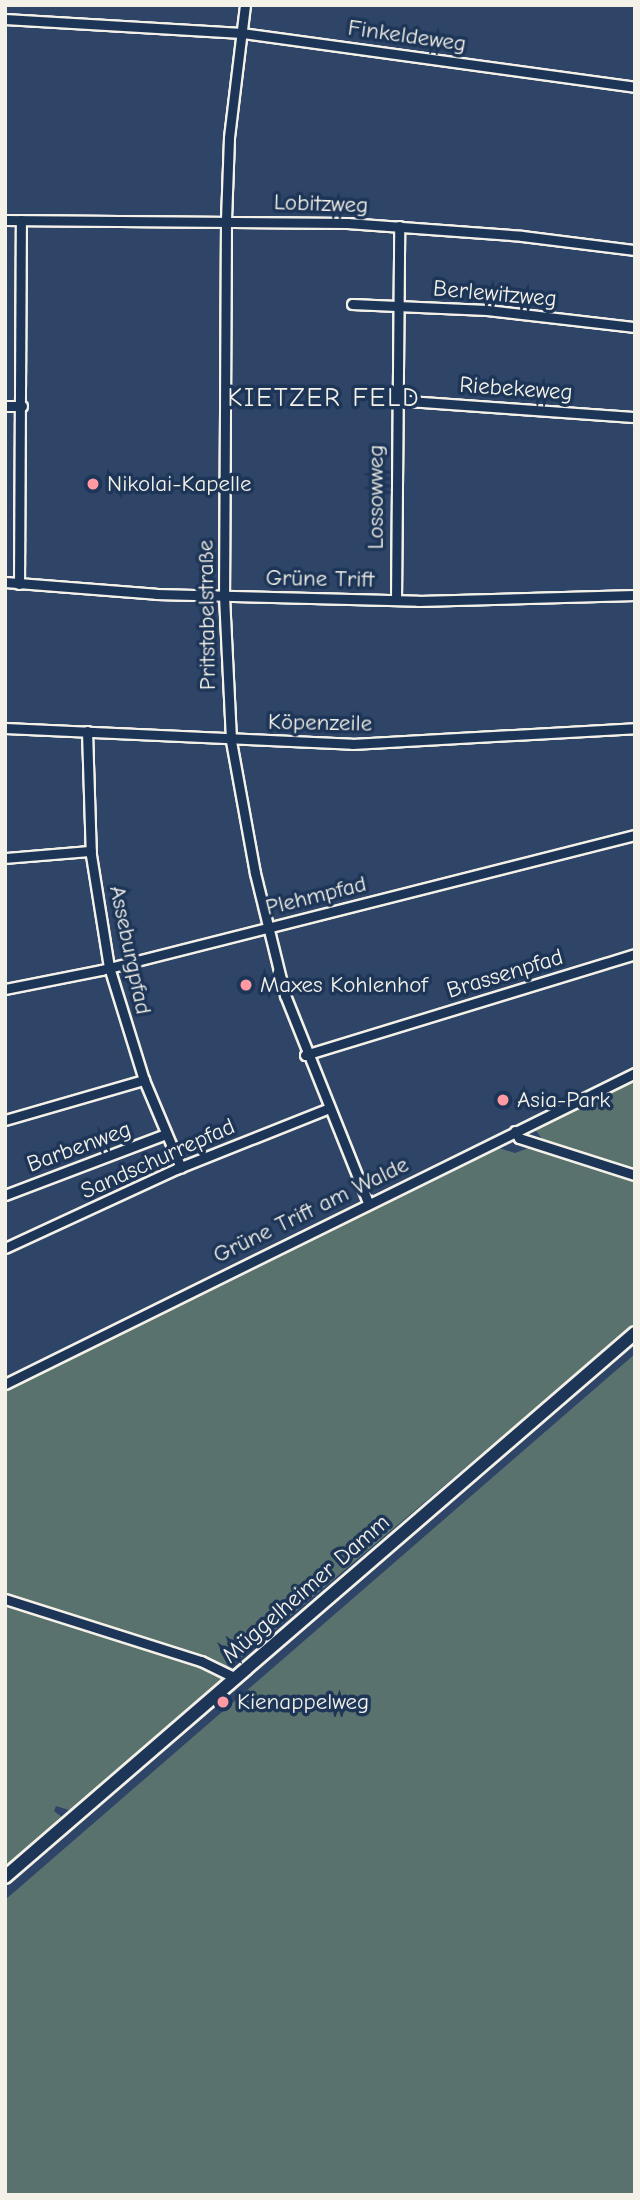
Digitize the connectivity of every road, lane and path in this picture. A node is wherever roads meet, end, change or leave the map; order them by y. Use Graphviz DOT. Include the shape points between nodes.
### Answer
graph roads {
  1 [pos="245,5"];
  2 [pos="5,19"];
  3 [pos="242,33"];
  4 [pos="635,87"];
  5 [pos="5,220"];
  6 [pos="20,220"];
  7 [pos="226,220"];
  8 [pos="399,226"];
  9 [pos="635,250"];
  10 [pos="352,304"];
  11 [pos="396,306"];
  12 [pos="635,327"];
  13 [pos="395,400"];
  14 [pos="5,406"];
  15 [pos="22,407"];
  16 [pos="635,417"];
  17 [pos="5,582"];
  18 [pos="19,584"];
  19 [pos="635,595"];
  20 [pos="224,596"];
  21 [pos="396,600"];
  22 [pos="5,728"];
  23 [pos="635,728"];
  24 [pos="87,731"];
  25 [pos="231,741"];
  26 [pos="635,835"];
  27 [pos="91,851"];
  28 [pos="5,858"];
  29 [pos="267,928"];
  30 [pos="635,954"];
  31 [pos="110,967"];
  32 [pos="5,989"];
  33 [pos="305,1055"];
  34 [pos="635,1073"];
  35 [pos="144,1080"];
  36 [pos="327,1109"];
  37 [pos="5,1120"];
  38 [pos="515,1131"];
  39 [pos="166,1134"];
  40 [pos="180,1168"];
  41 [pos="635,1175"];
  42 [pos="5,1195"];
  43 [pos="368,1203"];
  44 [pos="5,1248"];
  45 [pos="635,1333"];
  46 [pos="5,1384"];
  47 [pos="5,1599"];
  48 [pos="236,1678"];
  49 [pos="5,1877"];
  1 -- 3 [label="street, Pritstabelstraße"];
  2 -- 3 [label="street, Finkeldeweg"];
  3 -- 4 [label="street, Finkeldeweg"];
  3 -- 7 [label="street, Pritstabelstraße" via="230,127"];
  5 -- 6 [label="street, Lobitzweg"];
  6 -- 7 [label="street, Lobitzweg"];
  6 -- 15 [label="street"];
  7 -- 8 [label="street, Lobitzweg"];
  7 -- 20 [label="street, Pritstabelstraße"];
  8 -- 9 [label="street, Lobitzweg"];
  8 -- 11 [label="street, Lossowweg"];
  10 -- 11 [label="street, Berlewitzweg"];
  11 -- 12 [label="street, Berlewitzweg" via="487,310"];
  11 -- 13 [label="street, Lossowweg"];
  13 -- 16 [label="street, Riebekeweg"];
  13 -- 21 [label="street, Lossowweg"];
  14 -- 15 [label="street"];
  15 -- 18 [label="street"];
  17 -- 18 [label="street, Grüne Trift"];
  18 -- 20 [label="street, Grüne Trift"];
  19 -- 21 [label="street, Grüne Trift"];
  20 -- 21 [label="street, Grüne Trift"];
  20 -- 25 [label="street, Pritstabelstraße"];
  22 -- 24 [label="street, Köpenzeile"];
  23 -- 25 [label="street, Köpenzeile" via="421,743"];
  24 -- 25 [label="street, Köpenzeile"];
  24 -- 27 [label="street, Asseburgpfad"];
  25 -- 29 [label="street, Pritstabelstraße"];
  26 -- 29 [label="street, Plehmpfad"];
  27 -- 28 [label="street"];
  27 -- 31 [label="street, Asseburgpfad"];
  29 -- 31 [label="street, Plehmpfad"];
  29 -- 33 [label="street, Pritstabelstraße"];
  30 -- 33 [label="street, Brassenpfad"];
  31 -- 32 [label="street, Plehmpfad"];
  31 -- 35 [label="street, Asseburgpfad"];
  33 -- 36 [label="street, Pritstabelstraße"];
  34 -- 38 [label="street, Grüne Trift am Walde"];
  35 -- 37 [label="street"];
  35 -- 39 [label="street, Asseburgpfad"];
  36 -- 40 [label="street, Sandschurrepfad"];
  36 -- 43 [label="street, Pritstabelstraße"];
  38 -- 41 [label="street" via="519,1138"];
  38 -- 43 [label="street, Grüne Trift am Walde"];
  39 -- 40 [label="street, Asseburgpfad"];
  39 -- 42 [label="street, Barbenweg"];
  40 -- 44 [label="street, Sandschurrepfad"];
  43 -- 46 [label="street, Grüne Trift am Walde"];
  45 -- 48 [label="main road, Müggelheimer Damm"];
  47 -- 48 [label="street" via="201,1661"];
  48 -- 49 [label="main road, Müggelheimer Damm"];
}
